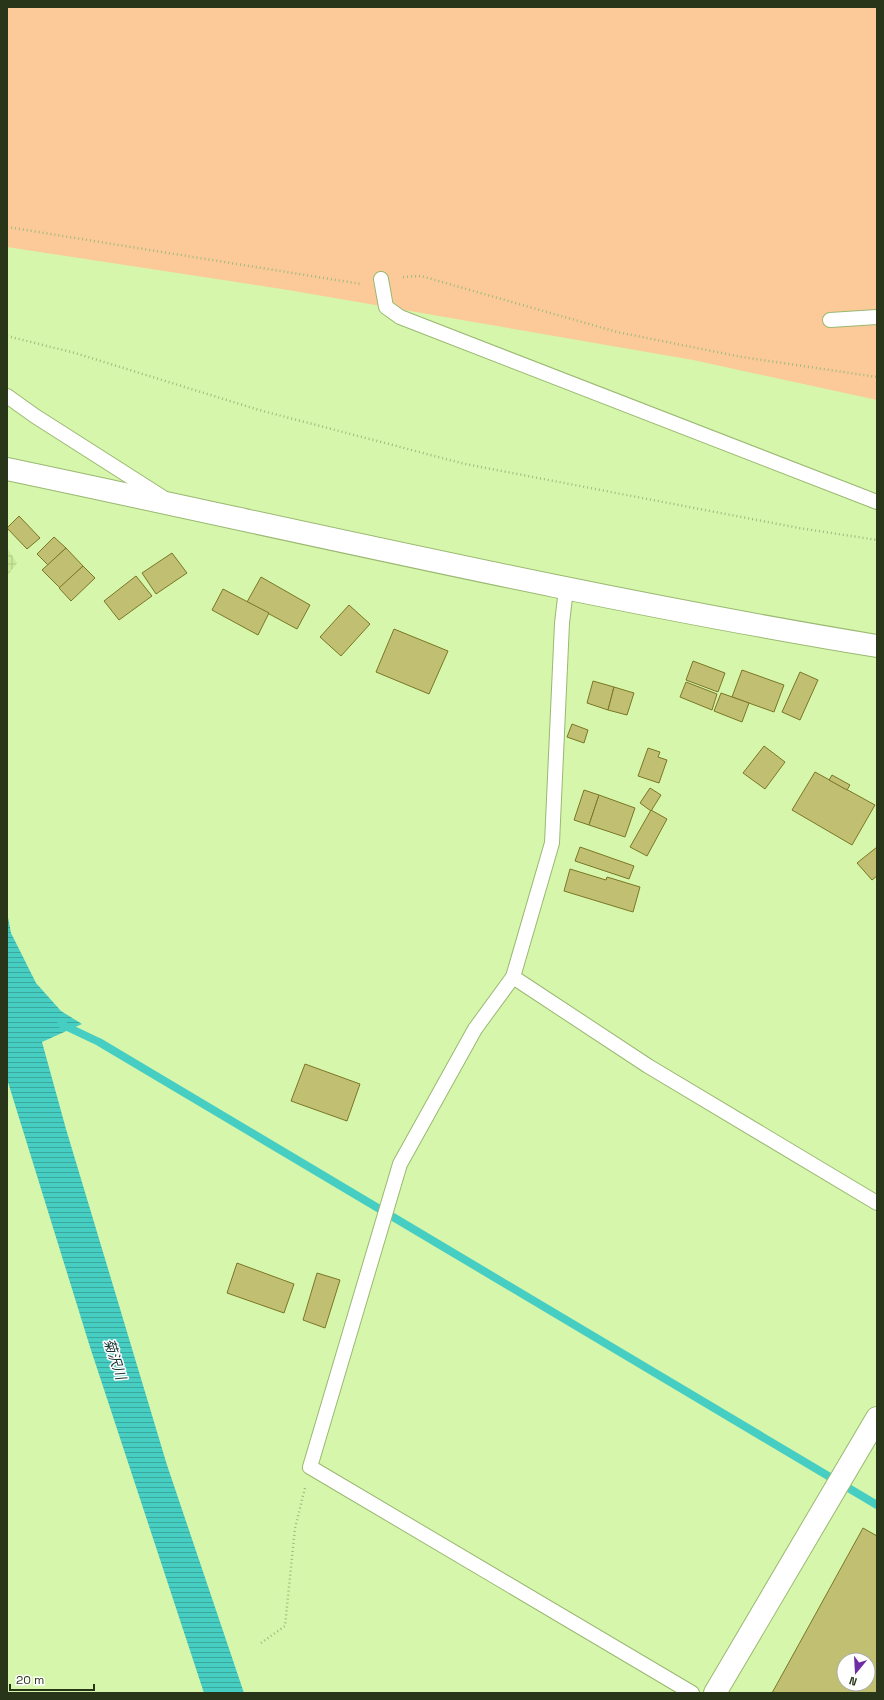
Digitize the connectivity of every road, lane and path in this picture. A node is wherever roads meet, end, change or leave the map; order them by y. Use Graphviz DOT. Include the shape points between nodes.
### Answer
graph roads {
  1 [pos="7,227"];
  2 [pos="381,279"];
  3 [pos="877,317"];
  4 [pos="830,320"];
  5 [pos="7,336"];
  6 [pos="877,377"];
  7 [pos="7,396"];
  8 [pos="7,469"];
  9 [pos="877,502"];
  10 [pos="173,504"];
  11 [pos="877,540"];
  12 [pos="566,589"];
  13 [pos="877,646"];
  14 [pos="513,977"];
  15 [pos="877,1203"];
  16 [pos="877,1418"];
  17 [pos="310,1467"];
  18 [pos="261,1643"];
  19 [pos="692,1693"];
  20 [pos="715,1693"];
  1 -- 2 [label="path" via="361,284"];
  2 -- 6 [label="path" via="421,276 617,332 742,357"];
  2 -- 9 [label="lane" via="386,307 400,318"];
  3 -- 4 [label="lane"];
  5 -- 11 [label="path" via="75,353 259,410 465,464"];
  7 -- 10 [label="lane"];
  8 -- 10 [label="street"];
  10 -- 12 [label="street"];
  12 -- 13 [label="street"];
  12 -- 14 [label="lane" via="562,623 552,843"];
  14 -- 15 [label="lane" via="648,1066"];
  14 -- 17 [label="lane" via="475,1029 400,1164"];
  16 -- 20 [label="street"];
  17 -- 18 [label="path" via="295,1528 286,1626"];
  17 -- 19 [label="lane"];
}
